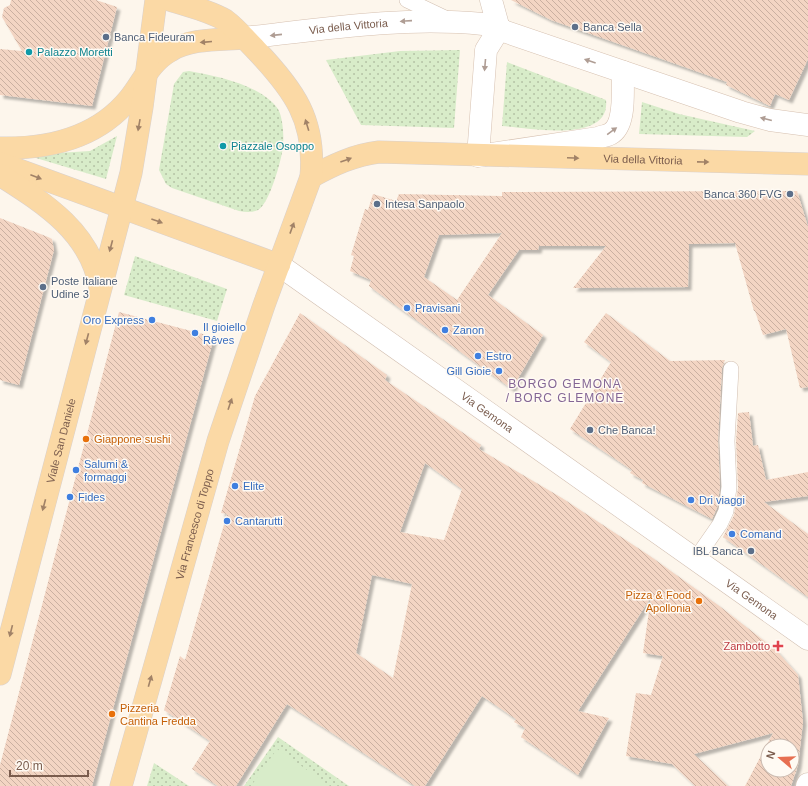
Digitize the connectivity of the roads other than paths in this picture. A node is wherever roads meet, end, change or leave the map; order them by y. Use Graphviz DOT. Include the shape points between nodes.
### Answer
graph roads {
  1 [pos="156,0"];
  2 [pos="170,0"];
  3 [pos="407,0"];
  4 [pos="491,0"];
  5 [pos="450,20"];
  6 [pos="499,30"];
  7 [pos="244,38"];
  8 [pos="147,72"];
  9 [pos="623,72"];
  10 [pos="808,125"];
  11 [pos="0,148"];
  12 [pos="478,156"];
  13 [pos="0,163"];
  14 [pos="808,164"];
  15 [pos="0,175"];
  16 [pos="311,177"];
  17 [pos="121,208"];
  18 [pos="279,265"];
  19 [pos="100,288"];
  20 [pos="731,368"];
  21 [pos="695,560"];
  22 [pos="808,639"];
  23 [pos="0,674"];
  24 [pos="121,786"];
  1 -- 8 [label="main road"];
  2 -- 7 [label="main road" via="214,14 226,21"];
  3 -- 5 [label="lane"];
  4 -- 6 [label="street"];
  5 -- 6 [label="street, Via della Vittoria" via="483,24"];
  5 -- 7 [label="street, Via della Vittoria, one-way" via="409,21"];
  9 -- 6 [label="street, Via della Vittoria, one-way"];
  6 -- 12 [label="street, one-way" via="486,50"];
  7 -- 8 [label="main road, one-way" via="182,46 170,50"];
  16 -- 7 [label="main road, one-way" via="313,155 306,118 287,86"];
  8 -- 11 [label="main road" via="129,99 112,117 90,132 46,146"];
  8 -- 17 [label="main road, one-way" via="132,163"];
  10 -- 9 [label="street, Via della Vittoria, one-way" via="770,120 740,112"];
  12 -- 9 [label="street, Via della Vittoria, one-way" via="611,134 622,115"];
  12 -- 14 [label="main road, Via della Vittoria, one-way"];
  16 -- 12 [label="main road, Via della Vittoria, one-way" via="362,154 379,152"];
  13 -- 17 [label="main road, one-way"];
  15 -- 19 [label="main road" via="43,205 83,242 97,271"];
  18 -- 16 [label="main road, one-way"];
  17 -- 18 [label="main road, one-way"];
  17 -- 19 [label="main road, Viale San Daniele, one-way"];
  18 -- 21 [label="street, Via Gemona"];
  24 -- 18 [label="main road, Via Francesco di Toppo, one-way" via="218,441"];
  19 -- 23 [label="main road, Viale San Daniele, one-way"];
  20 -- 21 [label="lane" via="727,441 729,487 726,511"];
  21 -- 22 [label="street, Via Gemona"];
}
